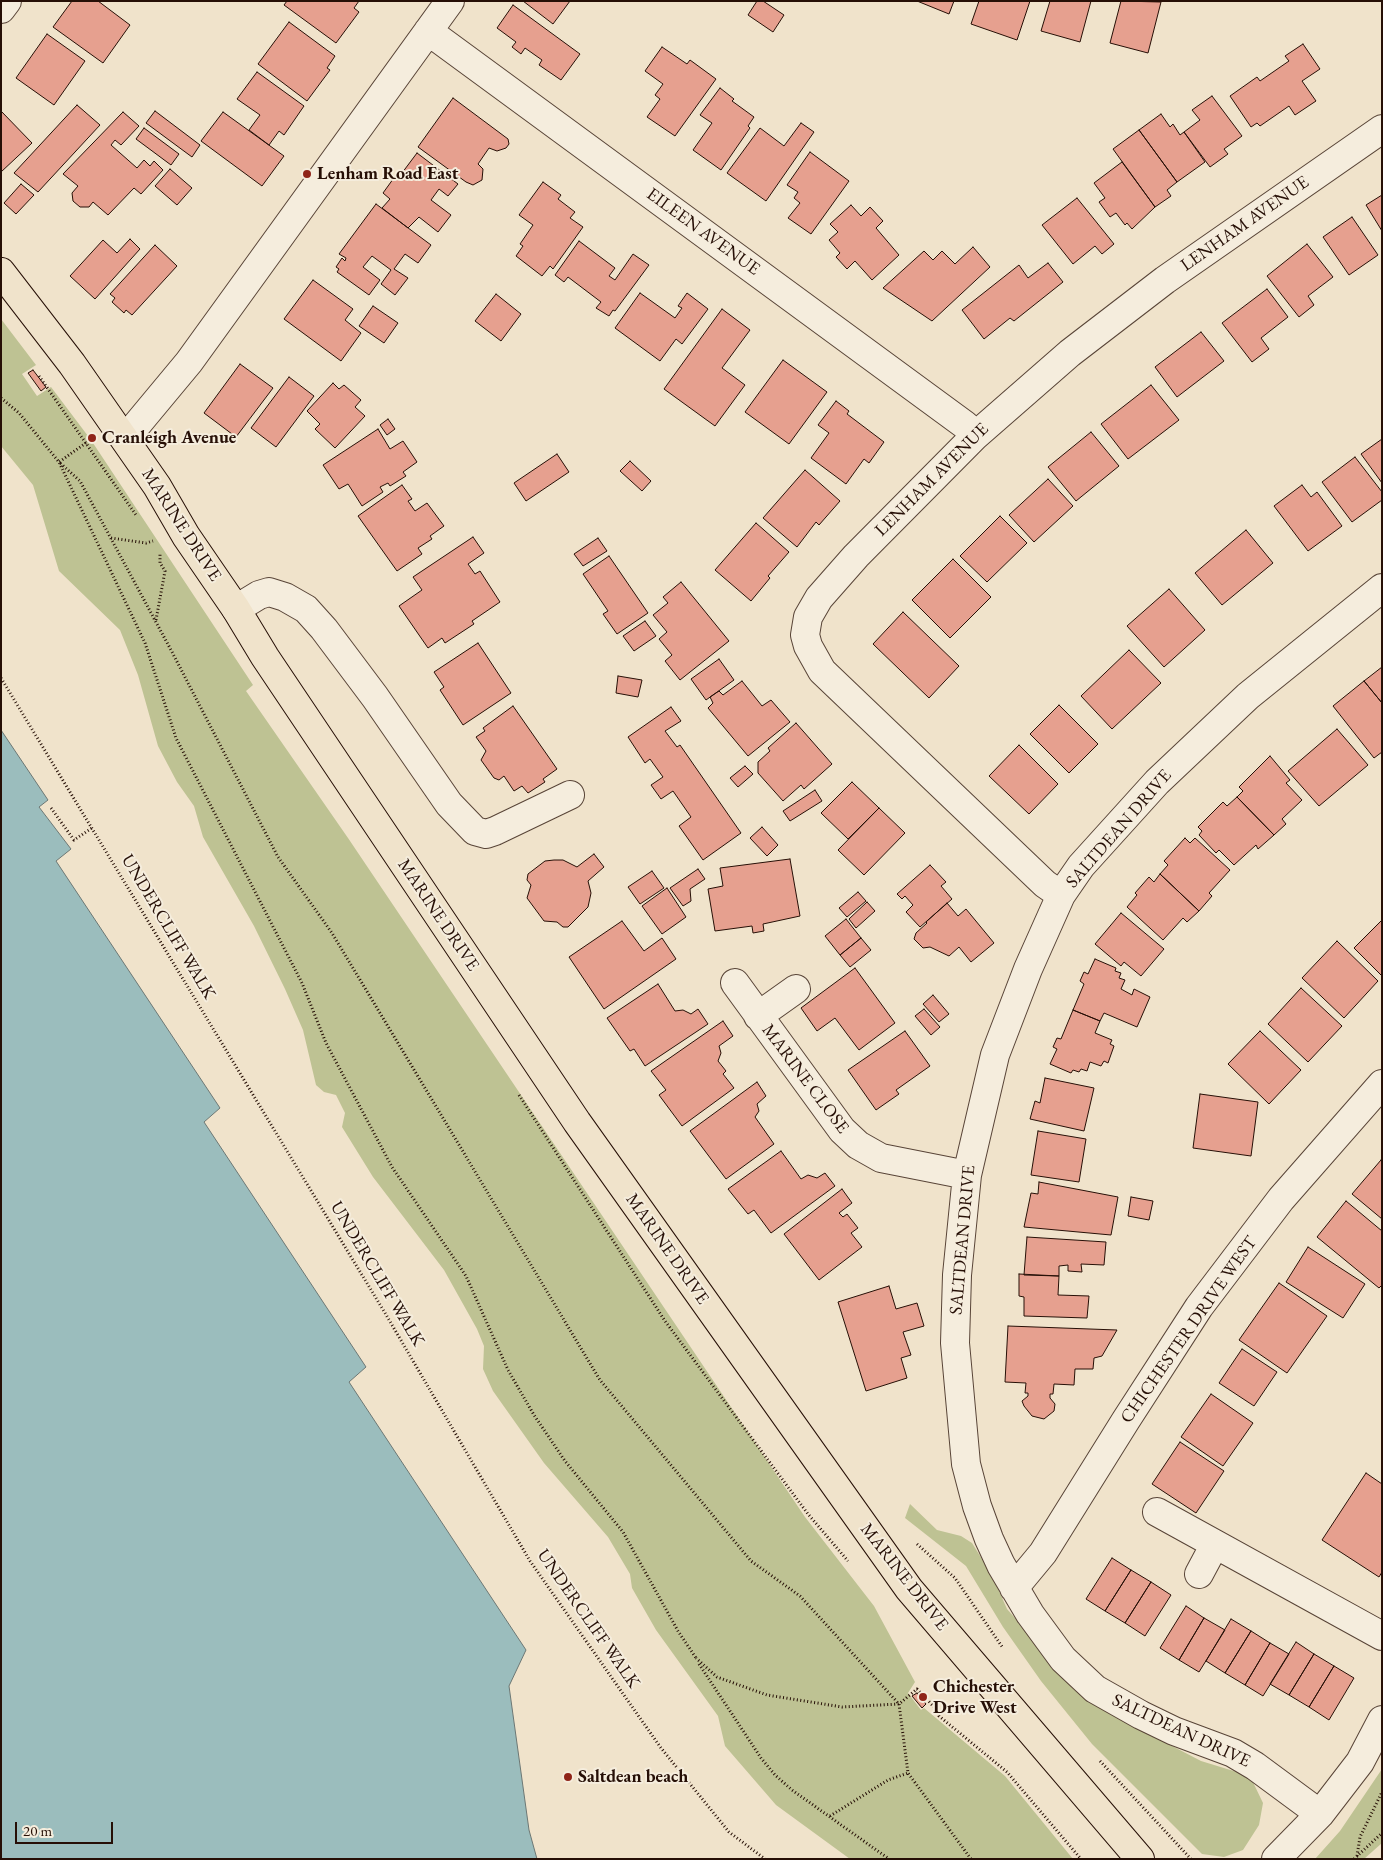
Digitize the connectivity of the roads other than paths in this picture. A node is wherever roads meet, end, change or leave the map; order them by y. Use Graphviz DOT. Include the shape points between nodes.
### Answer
graph roads {
  1 [pos="7,1"];
  2 [pos="450,1"];
  3 [pos="1,9"];
  4 [pos="428,31"];
  5 [pos="1382,130"];
  6 [pos="1,272"];
  7 [pos="975,436"];
  8 [pos="125,439"];
  9 [pos="1382,588"];
  10 [pos="236,608"];
  11 [pos="570,794"];
  12 [pos="1060,895"];
  13 [pos="734,983"];
  14 [pos="796,989"];
  15 [pos="758,1016"];
  16 [pos="1382,1084"];
  17 [pos="967,1175"];
  18 [pos="1157,1512"];
  19 [pos="1215,1544"];
  20 [pos="1199,1574"];
  21 [pos="1014,1588"];
  22 [pos="1382,1636"];
  23 [pos="1382,1720"];
  24 [pos="1320,1814"];
  25 [pos="1140,1859"];
  26 [pos="1276,1859"];
  1 -- 3 [label="street"];
  2 -- 4 [label="street"];
  4 -- 7 [label="street, EILEEN AVENUE" via="957,419"];
  4 -- 8 [label="street" via="194,355"];
  5 -- 7 [label="street, LENHAM AVENUE" via="1165,280 1070,354"];
  6 -- 8 [label="main road, MARINE DRIVE"];
  7 -- 12 [label="street, LENHAM AVENUE" via="819,598 808,617 805,635 812,656 838,688"];
  8 -- 10 [label="main road, MARINE DRIVE"];
  9 -- 12 [label="street, SALTDEAN DRIVE" via="1248,696 1157,782 1099,845"];
  10 -- 11 [label="street" via="269,592 306,609 375,697 443,796 475,831 495,832"];
  10 -- 25 [label="main road, MARINE DRIVE" via="265,658 577,1122 909,1589"];
  12 -- 17 [label="street, SALTDEAN DRIVE" via="996,1055"];
  13 -- 15 [label="street, MARINE CLOSE"];
  14 -- 15 [label="street, MARINE CLOSE"];
  15 -- 17 [label="street, MARINE CLOSE" via="842,1130 858,1145 882,1158"];
  16 -- 21 [label="street, CHICHESTER DRIVE WEST" via="1281,1199 1200,1307 1043,1553"];
  17 -- 21 [label="street, SALTDEAN DRIVE" via="957,1276 955,1343 962,1436 977,1506"];
  18 -- 19 [label="street"];
  19 -- 20 [label="street"];
  19 -- 22 [label="street"];
  21 -- 24 [label="street, SALTDEAN DRIVE" via="1063,1659 1095,1689 1174,1732 1233,1753"];
  23 -- 24 [label="street" via="1360,1762"];
  24 -- 26 [label="street"];
}
